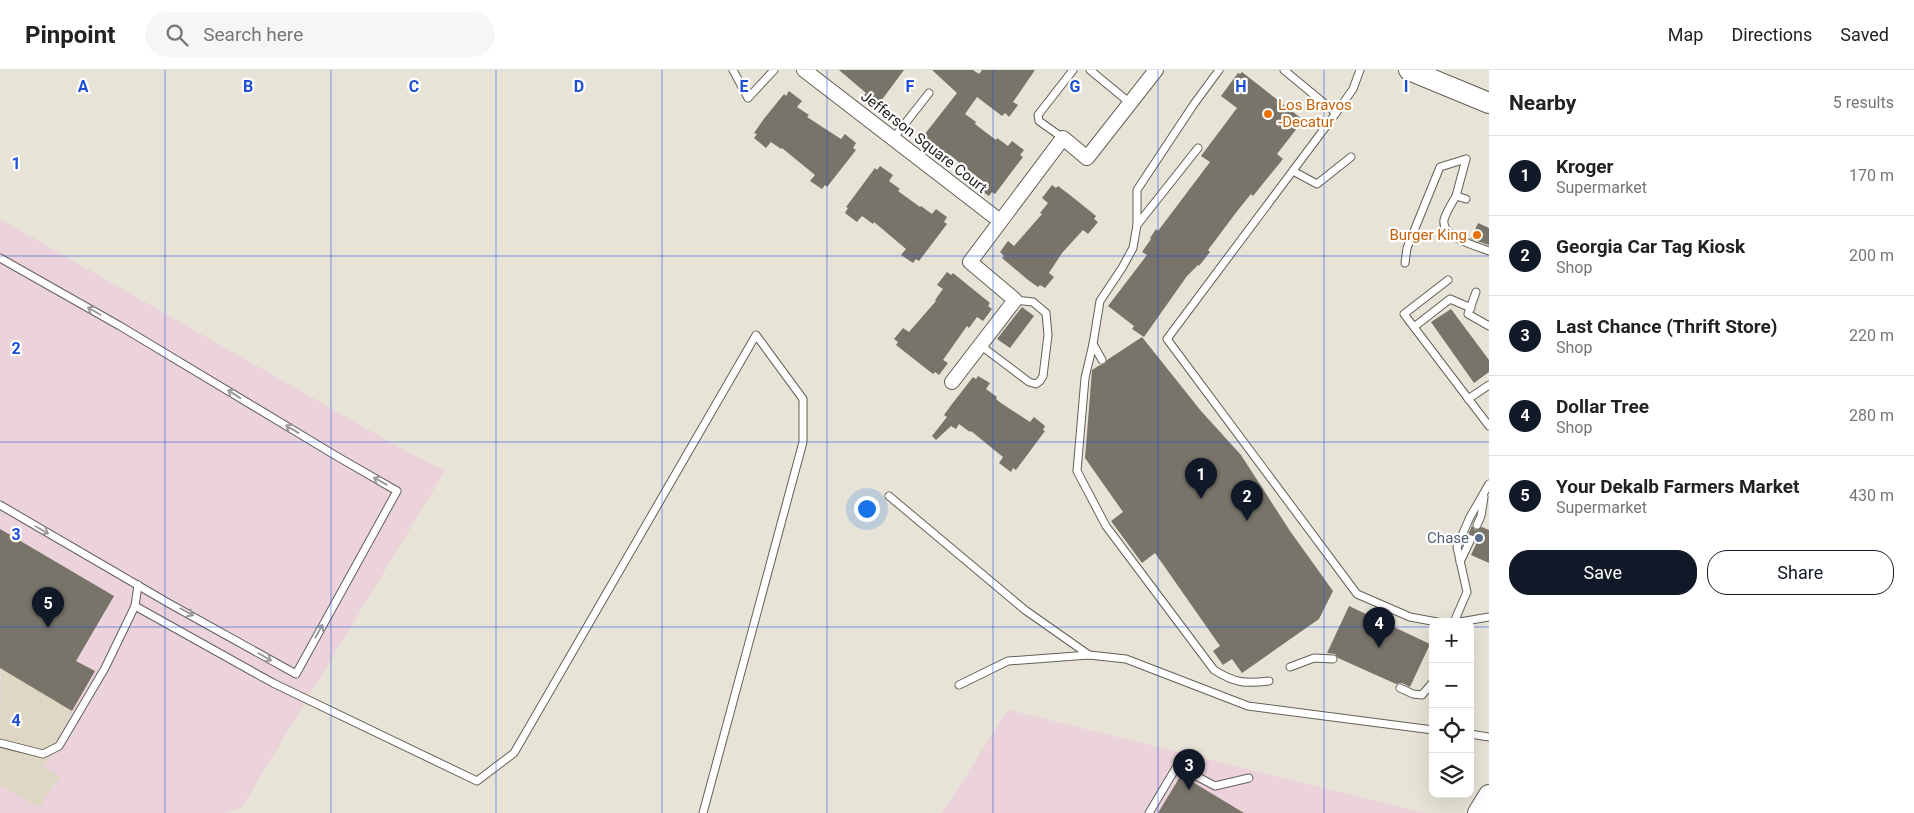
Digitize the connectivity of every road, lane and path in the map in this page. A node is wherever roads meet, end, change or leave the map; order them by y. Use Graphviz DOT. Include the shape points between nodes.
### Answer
graph roads {
  1 [pos="733,70"];
  2 [pos="774,70"];
  3 [pos="804,70"];
  4 [pos="1073,70"];
  5 [pos="1090,70"];
  6 [pos="1156,70"];
  7 [pos="1219,70"];
  8 [pos="1284,70"];
  9 [pos="1360,70"];
  10 [pos="1409,70"];
  11 [pos="929,93"];
  12 [pos="1130,103"];
  13 [pos="1489,103"];
  14 [pos="1336,113"];
  15 [pos="1063,138"];
  16 [pos="893,139"];
  17 [pos="1198,148"];
  18 [pos="1352,157"];
  19 [pos="1293,171"];
  20 [pos="1456,196"];
  21 [pos="1466,199"];
  22 [pos="1000,221"];
  23 [pos="1137,225"];
  24 [pos="1489,251"];
  25 [pos="0,258"];
  26 [pos="1405,263"];
  27 [pos="1448,280"];
  28 [pos="1476,292"];
  29 [pos="1015,300"];
  30 [pos="1471,308"];
  31 [pos="1489,326"];
  32 [pos="1414,327"];
  33 [pos="1093,344"];
  34 [pos="980,345"];
  35 [pos="1102,360"];
  36 [pos="952,382"];
  37 [pos="1489,385"];
  38 [pos="1468,399"];
  39 [pos="1489,426"];
  40 [pos="1489,484"];
  41 [pos="1484,495"];
  42 [pos="889,496"];
  43 [pos="0,505"];
  44 [pos="1477,525"];
  45 [pos="1471,539"];
  46 [pos="1460,562"];
  47 [pos="138,585"];
  48 [pos="135,606"];
  49 [pos="1489,617"];
  50 [pos="1456,618"];
  51 [pos="1474,620"];
  52 [pos="1429,621"];
  53 [pos="1090,655"];
  54 [pos="1333,659"];
  55 [pos="1290,667"];
  56 [pos="1269,681"];
  57 [pos="959,685"];
  58 [pos="1429,687"];
  59 [pos="1400,688"];
  60 [pos="1429,729"];
  61 [pos="1474,735"];
  62 [pos="1489,737"];
  63 [pos="0,743"];
  64 [pos="1249,778"];
  65 [pos="1489,795"];
  66 [pos="702,813"];
  67 [pos="1149,813"];
  68 [pos="1478,813"];
  1 -- 2 [label="lane" via="748,98"];
  3 -- 16 [label="street, Jefferson Square Court"];
  4 -- 15 [label="lane" via="1038,115 1039,121"];
  5 -- 12 [label="lane"];
  6 -- 12 [label="street"];
  7 -- 23 [label="lane" via="1137,190"];
  8 -- 14 [label="lane"];
  9 -- 14 [label="lane"];
  10 -- 13 [label="main road"];
  11 -- 16 [label="lane"];
  12 -- 15 [label="street" via="1087,158"];
  14 -- 19 [label="lane"];
  15 -- 22 [label="street"];
  16 -- 22 [label="street, Jefferson Square Court"];
  17 -- 23 [label="lane"];
  18 -- 19 [label="lane" via="1317,184"];
  19 -- 52 [label="lane" via="1166,338 1357,594 1410,617"];
  20 -- 21 [label="lane"];
  20 -- 24 [label="lane" via="1444,222 1446,230"];
  20 -- 26 [label="lane" via="1466,159 1440,167 1407,248"];
  22 -- 29 [label="street" via="970,262"];
  23 -- 33 [label="lane" via="1133,248 1100,301"];
  47 -- 25 [label="lane, one-way" via="296,674 397,490"];
  27 -- 32 [label="lane" via="1404,314"];
  28 -- 30 [label="lane"];
  29 -- 34 [label="street"];
  29 -- 34 [label="lane" via="1033,302 1046,314 1048,334 1040,381 1036,384 1029,382"];
  30 -- 31 [label="lane" via="1468,314"];
  30 -- 32 [label="lane" via="1450,299"];
  32 -- 38 [label="lane"];
  33 -- 35 [label="lane"];
  33 -- 56 [label="lane" via="1085,378 1077,471 1106,526 1214,670 1230,680 1247,684"];
  34 -- 36 [label="street"];
  37 -- 38 [label="lane"];
  38 -- 39 [label="lane"];
  40 -- 41 [label="lane"];
  41 -- 44 [label="lane" via="1482,516"];
  41 -- 46 [label="lane" via="1457,547"];
  42 -- 53 [label="lane" via="1024,610"];
  43 -- 47 [label="lane, one-way"];
  45 -- 46 [label="lane"];
  46 -- 50 [label="lane" via="1467,592"];
  47 -- 48 [label="lane"];
  48 -- 63 [label="lane" via="105,668 59,746 44,754"];
  48 -- 66 [label="lane" via="273,683 478,781 514,754 756,335 803,399 803,442"];
  49 -- 51 [label="lane"];
  53 -- 57 [label="lane" via="1008,661"];
  53 -- 60 [label="lane" via="1126,659 1248,706"];
  54 -- 55 [label="lane" via="1314,658"];
  58 -- 59 [label="lane" via="1422,695"];
  61 -- 62 [label="lane"];
  64 -- 67 [label="lane" via="1215,786 1177,766"];
  65 -- 68 [label="main road"];
}
